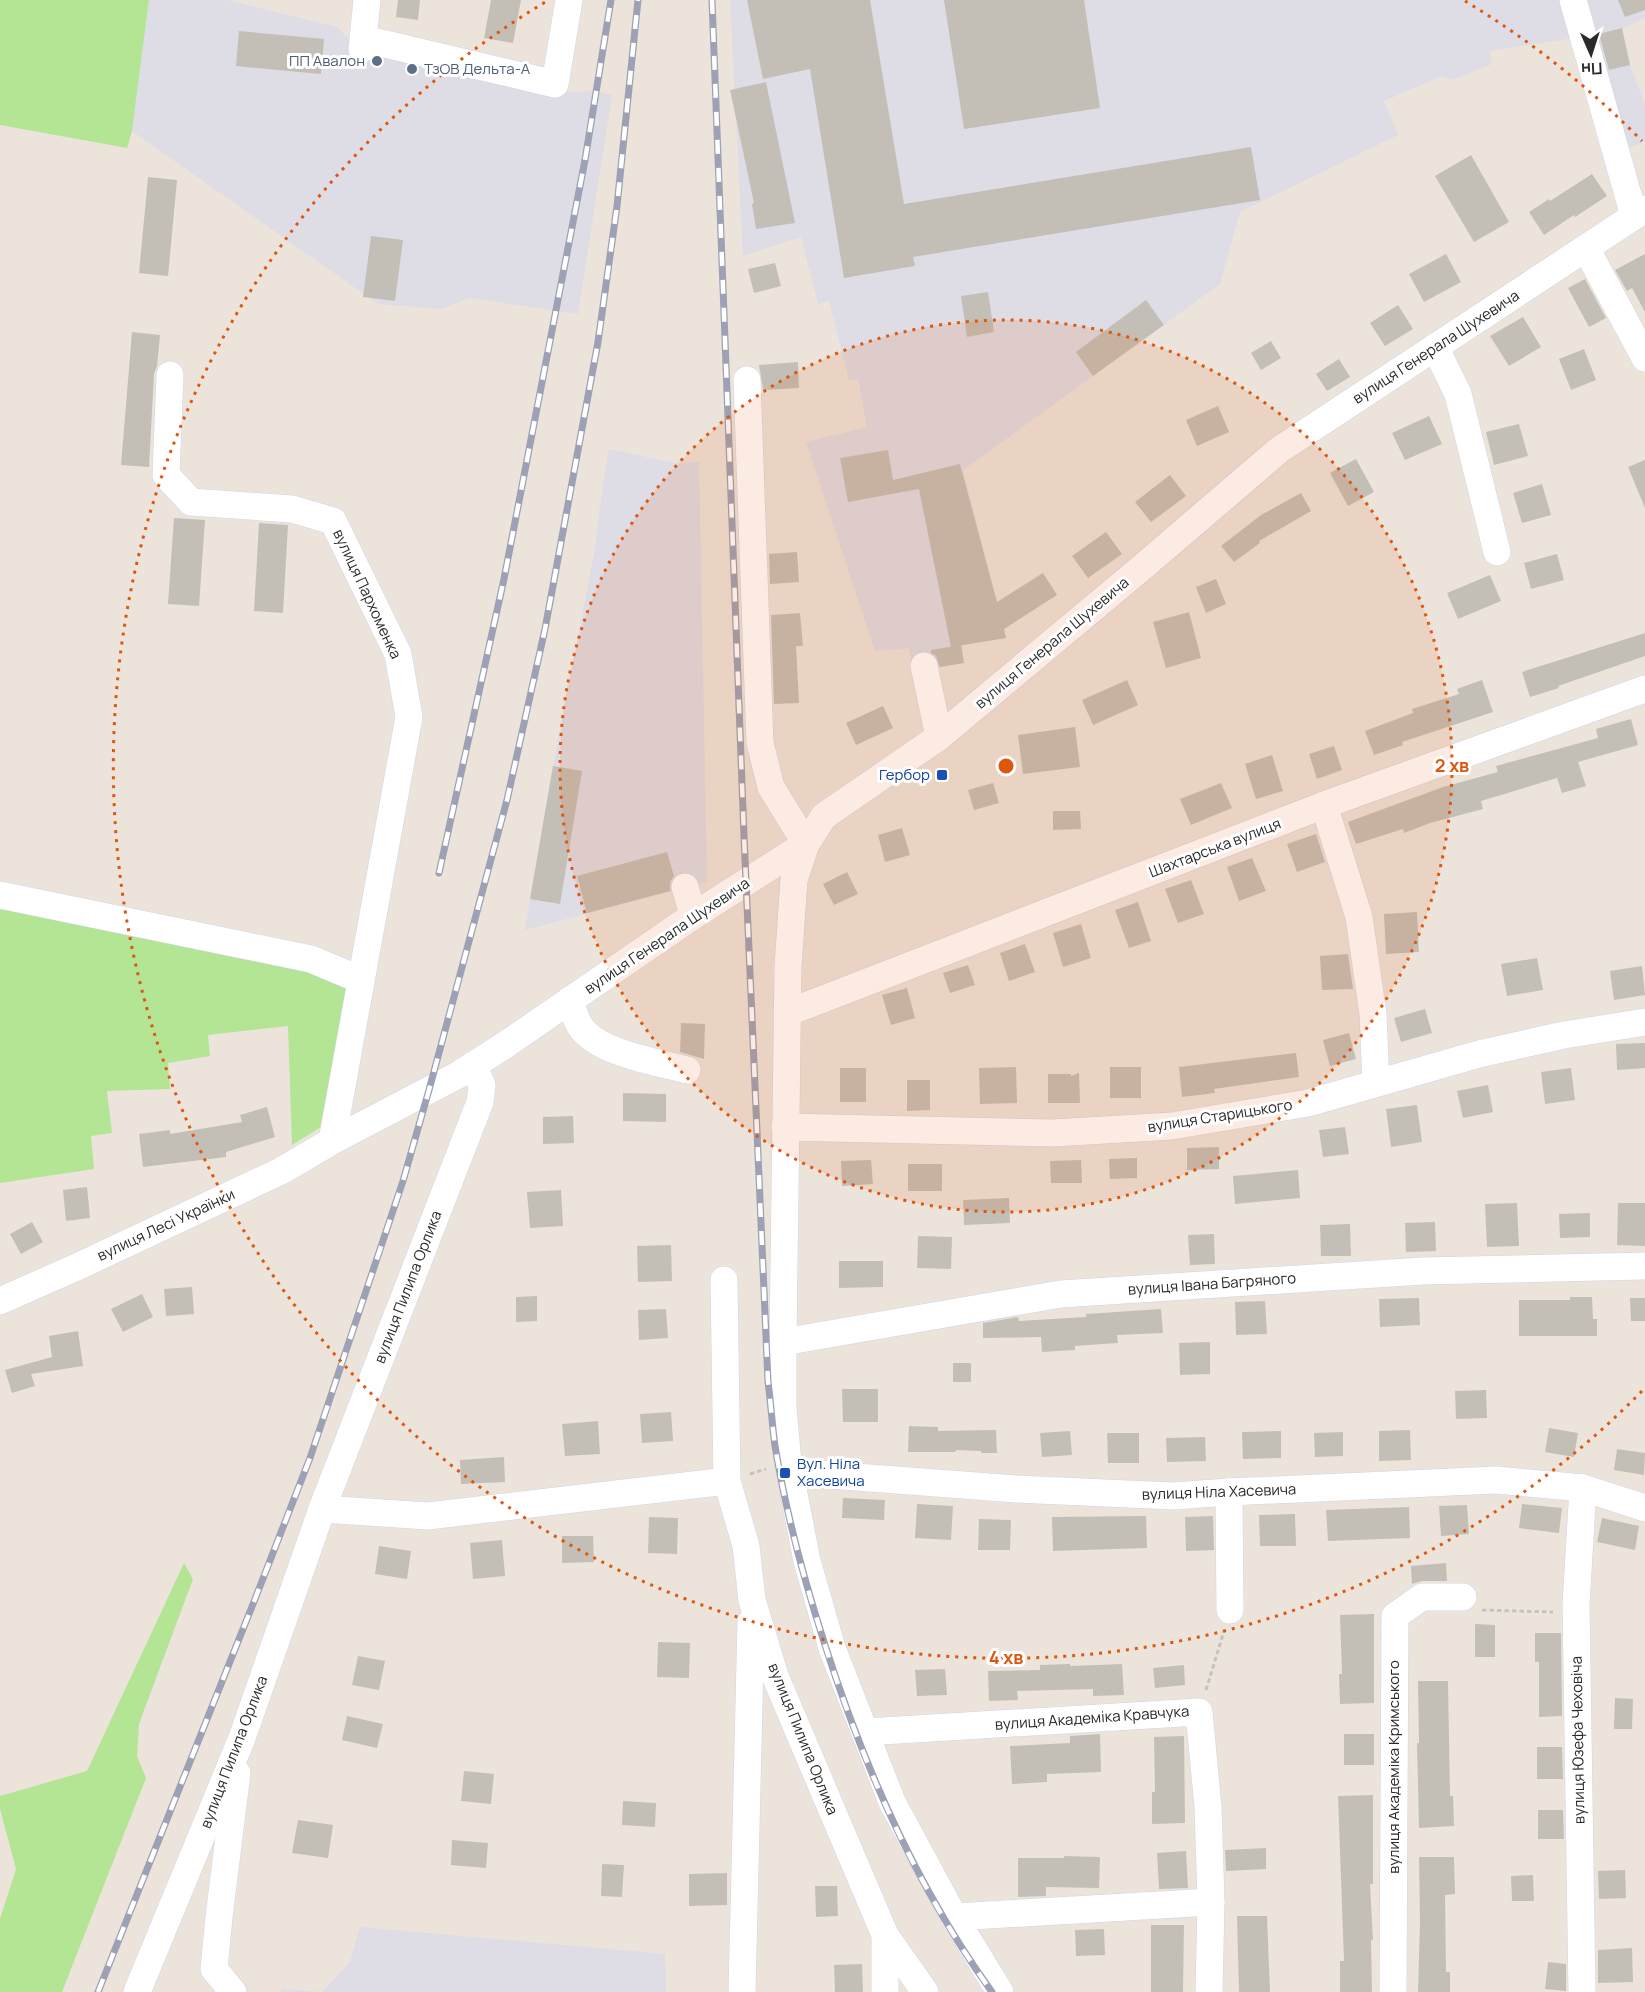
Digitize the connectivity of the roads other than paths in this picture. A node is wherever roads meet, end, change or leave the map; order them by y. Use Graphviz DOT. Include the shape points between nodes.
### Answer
graph roads {
  1 [pos="367,0"];
  2 [pos="569,0"];
  3 [pos="1573,0"];
  4 [pos="1640,213"];
  5 [pos="1586,248"];
  6 [pos="1435,347"];
  7 [pos="1645,358"];
  8 [pos="170,375"];
  9 [pos="747,380"];
  10 [pos="1497,552"];
  11 [pos="924,666"];
  12 [pos="1645,689"];
  13 [pos="939,737"];
  14 [pos="1324,806"];
  15 [pos="806,844"];
  16 [pos="685,887"];
  17 [pos="0,895"];
  18 [pos="693,916"];
  19 [pos="361,980"];
  20 [pos="570,1000"];
  21 [pos="787,1013"];
  22 [pos="1645,1022"];
  23 [pos="466,1070"];
  24 [pos="687,1071"];
  25 [pos="1376,1083"];
  26 [pos="785,1127"];
  27 [pos="330,1142"];
  28 [pos="1645,1266"];
  29 [pos="724,1280"];
  30 [pos="0,1300"];
  31 [pos="783,1342"];
  32 [pos="789,1468"];
  33 [pos="727,1481"];
  34 [pos="1583,1488"];
  35 [pos="1229,1492"];
  36 [pos="1645,1508"];
  37 [pos="322,1509"];
  38 [pos="1463,1597"];
  39 [pos="752,1600"];
  40 [pos="1230,1610"];
  41 [pos="865,1732"];
  42 [pos="242,1738"];
  43 [pos="1210,1902"];
  44 [pos="954,1917"];
  45 [pos="885,1935"];
  46 [pos="137,1992"];
  47 [pos="232,1992"];
  48 [pos="742,1992"];
  49 [pos="885,1992"];
  50 [pos="925,1992"];
  51 [pos="1000,1992"];
  52 [pos="1209,1992"];
  53 [pos="1393,1992"];
  54 [pos="1582,1992"];
  1 -- 2 [label="street" via="363,44 555,84"];
  3 -- 4 [label="street"];
  4 -- 5 [label="street, вулиця Генерала Шухевича"];
  5 -- 6 [label="street, вулиця Генерала Шухевича"];
  5 -- 7 [label="street"];
  6 -- 10 [label="street" via="1458,394"];
  6 -- 13 [label="street, вулиця Генерала Шухевича" via="1279,450"];
  8 -- 19 [label="street, вулиця Пархоменка" via="166,475 191,502 292,509 333,521 398,654 409,717"];
  9 -- 15 [label="street" via="760,743 771,787"];
  11 -- 13 [label="street"];
  12 -- 14 [label="street, Шахтарська вулиця"];
  13 -- 15 [label="street, вулиця Генерала Шухевича" via="824,816"];
  14 -- 21 [label="street, Шахтарська вулиця"];
  14 -- 25 [label="street" via="1359,917 1373,1014"];
  15 -- 18 [label="street, вулиця Генерала Шухевича"];
  15 -- 21 [label="street" via="794,880"];
  16 -- 18 [label="street"];
  17 -- 19 [label="street" via="311,959"];
  18 -- 20 [label="street, вулиця Генерала Шухевича"];
  19 -- 27 [label="street, вулиця Пархоменка"];
  20 -- 23 [label="street, вулиця Генерала Шухевича"];
  20 -- 24 [label="street" via="579,1026 590,1037 611,1049"];
  21 -- 26 [label="street"];
  22 -- 25 [label="street, вулиця Старицького" via="1479,1054"];
  23 -- 27 [label="street, вулиця Генерала Шухевича"];
  23 -- 37 [label="street, вулиця Пилипа Орлика" via="482,1085 480,1102"];
  25 -- 26 [label="street, вулиця Старицького" via="1308,1102 1172,1126 1053,1133"];
  26 -- 31 [label="street"];
  27 -- 30 [label="street, вулиця Лесі Українки" via="281,1171"];
  28 -- 31 [label="street, вулиця Івана Багряного" via="1424,1271 1061,1294"];
  29 -- 33 [label="street, вулиця Пилипа Орлика"];
  31 -- 32 [label="street" via="783,1408"];
  32 -- 35 [label="street, вулиця Ніла Хасевича" via="1017,1489 1162,1496"];
  32 -- 41 [label="street" via="807,1561 832,1648"];
  33 -- 37 [label="street" via="428,1516"];
  33 -- 39 [label="street, вулиця Пилипа Орлика" via="746,1546"];
  34 -- 35 [label="street, вулиця Ніла Хасевича" via="1496,1480"];
  34 -- 36 [label="street, вулиця Ніла Хасевича"];
  34 -- 54 [label="street, вулиця Юзефа Чеховіча" via="1576,1612"];
  35 -- 40 [label="street"];
  37 -- 42 [label="street, вулиця Пилипа Орлика"];
  38 -- 53 [label="street, вулиця Академіка Кримського" via="1422,1597 1395,1616"];
  39 -- 45 [label="street, вулиця Пилипа Орлика" via="775,1676"];
  39 -- 48 [label="street"];
  41 -- 43 [label="street, вулиця Академіка Кравчука" via="1199,1712 1208,1807"];
  41 -- 44 [label="street" via="892,1802"];
  42 -- 46 [label="street, вулиця Пилипа Орлика"];
  42 -- 47 [label="street" via="214,1969"];
  43 -- 44 [label="street"];
  43 -- 52 [label="street, вулиця Академіка Кравчука"];
  44 -- 51 [label="street"];
  45 -- 49 [label="street, вулиця Пилипа Орлика"];
  45 -- 50 [label="street"];
}
